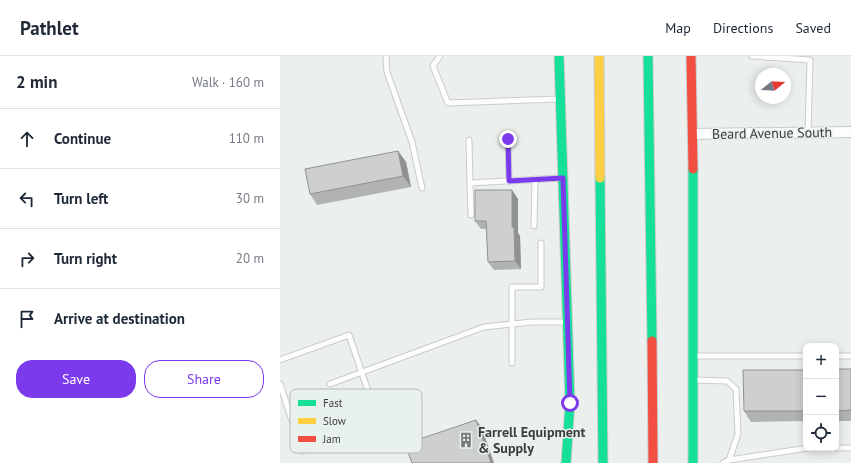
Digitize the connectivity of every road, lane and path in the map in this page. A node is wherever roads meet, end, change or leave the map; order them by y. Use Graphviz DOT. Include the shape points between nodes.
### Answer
graph roads {
  1 [pos="386,56"];
  2 [pos="440,56"];
  3 [pos="559,56"];
  4 [pos="600,56"];
  5 [pos="648,56"];
  6 [pos="691,56"];
  7 [pos="752,56"];
  8 [pos="560,99"];
  9 [pos="808,132"];
  10 [pos="851,132"];
  11 [pos="693,134"];
  12 [pos="508,139"];
  13 [pos="469,140"];
  14 [pos="563,178"];
  15 [pos="535,179"];
  16 [pos="509,181"];
  17 [pos="470,183"];
  18 [pos="422,188"];
  19 [pos="471,216"];
  20 [pos="534,226"];
  21 [pos="541,243"];
  22 [pos="568,322"];
  23 [pos="512,324"];
  24 [pos="692,356"];
  25 [pos="803,356"];
  26 [pos="839,356"];
  27 [pos="851,356"];
  28 [pos="280,360"];
  29 [pos="512,363"];
  30 [pos="362,372"];
  31 [pos="692,380"];
  32 [pos="280,384"];
  33 [pos="330,384"];
  34 [pos="368,389"];
  35 [pos="290,415"];
  36 [pos="839,448"];
  37 [pos="851,448"];
  38 [pos="803,449"];
  39 [pos="729,460"];
  40 [pos="566,463"];
  41 [pos="603,463"];
  42 [pos="653,463"];
  43 [pos="693,463"];
  44 [pos="723,463"];
  1 -- 18 [label="lane" via="387,72 412,142"];
  2 -- 8 [label="lane" via="433,66 448,103"];
  3 -- 8 [label="main road"];
  4 -- 41 [label="main road"];
  5 -- 42 [label="main road"];
  6 -- 11 [label="main road"];
  7 -- 9 [label="lane" via="810,60"];
  8 -- 14 [label="main road"];
  9 -- 10 [label="street, Beard Avenue South"];
  9 -- 11 [label="street, Beard Avenue South"];
  11 -- 24 [label="main road"];
  12 -- 16 [label="lane"];
  13 -- 17 [label="lane"];
  14 -- 15 [label="lane"];
  14 -- 22 [label="main road"];
  15 -- 16 [label="lane"];
  15 -- 20 [label="lane"];
  16 -- 17 [label="lane"];
  17 -- 19 [label="lane"];
  21 -- 23 [label="lane" via="541,287 512,287"];
  22 -- 23 [label="lane"];
  22 -- 40 [label="main road" via="570,403"];
  23 -- 29 [label="lane"];
  23 -- 30 [label="lane" via="484,327"];
  24 -- 25 [label="lane"];
  24 -- 31 [label="main road"];
  26 -- 27 [label="lane"];
  28 -- 30 [label="lane" via="349,335"];
  30 -- 33 [label="lane"];
  30 -- 34 [label="lane"];
  31 -- 39 [label="lane" via="727,381 736,389 738,434"];
  31 -- 43 [label="main road"];
  32 -- 35 [label="lane"];
  36 -- 37 [label="lane"];
  38 -- 39 [label="lane"];
  39 -- 44 [label="lane"];
}
